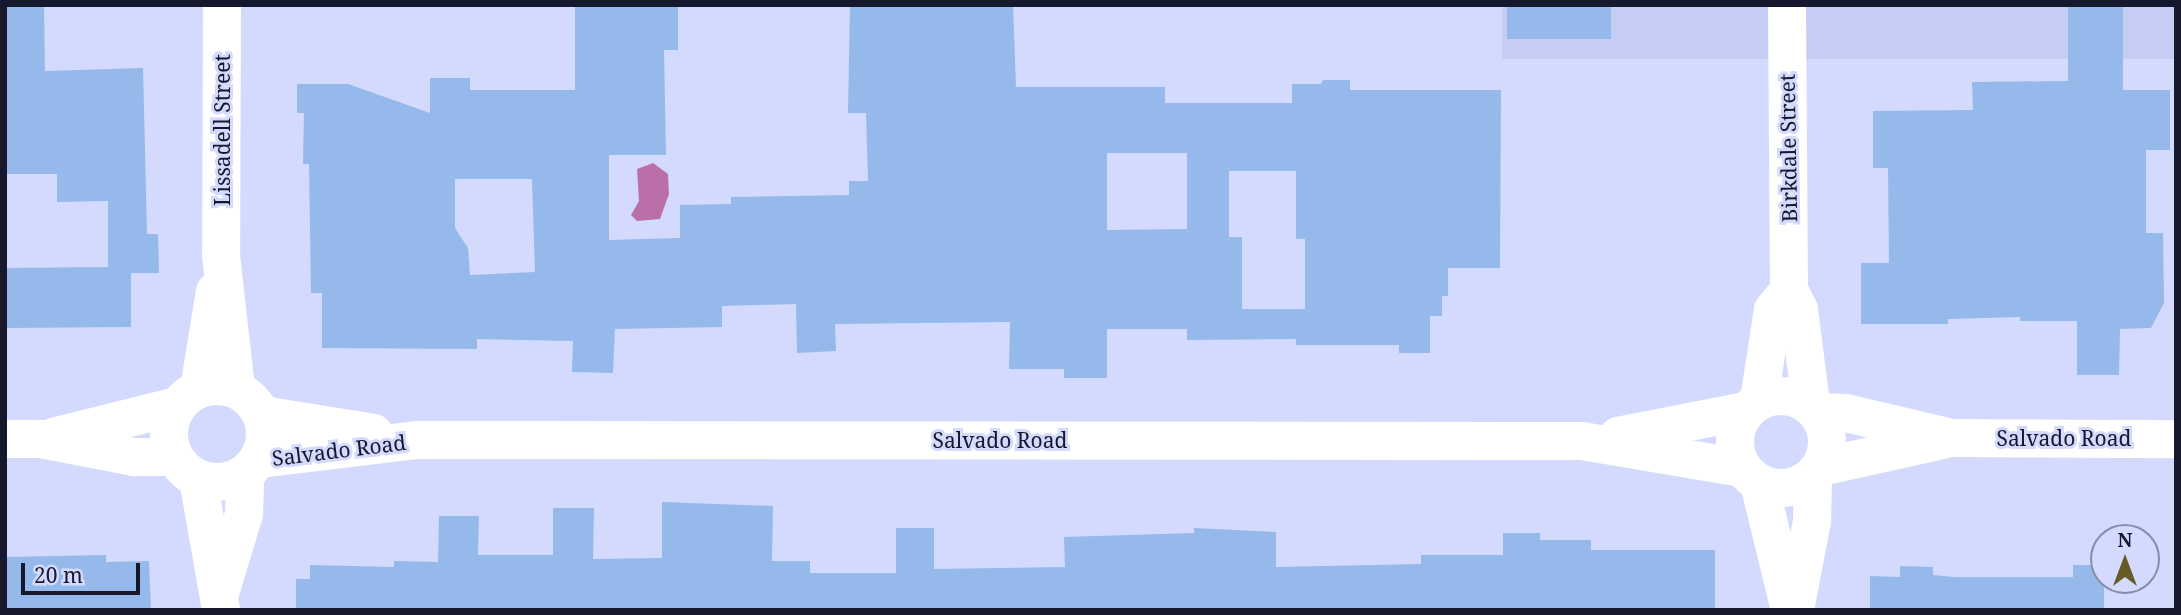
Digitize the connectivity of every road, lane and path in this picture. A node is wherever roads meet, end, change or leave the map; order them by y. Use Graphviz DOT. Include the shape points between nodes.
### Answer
graph roads {
  1 [pos="222,5"];
  2 [pos="1787,5"];
  3 [pos="1789,290"];
  4 [pos="219,400"];
  5 [pos="1752,406"];
  6 [pos="1815,408"];
  7 [pos="1952,438"];
  8 [pos="23,439"];
  9 [pos="2176,439"];
  10 [pos="418,440"];
  11 [pos="1582,441"];
  12 [pos="186,468"];
  13 [pos="253,468"];
  14 [pos="1817,472"];
  15 [pos="1750,476"];
  16 [pos="221,600"];
  17 [pos="1792,610"];
  1 -- 4 [label="street, Lissadell Street"];
  2 -- 3 [label="street, Birkdale Street"];
  3 -- 5 [label="street" via="1773,310"];
  3 -- 6 [label="street, Birkdale Street" via="1799,310"];
  4 -- 8 [label="street, Salvado Road"];
  4 -- 10 [label="street, Salvado Road"];
  4 -- 12 [label="street" via="169,440"];
  4 -- 13 [label="street" via="266,438"];
  5 -- 6 [label="street" via="1786,396"];
  5 -- 11 [label="street, Salvado Road" via="1659,431"];
  5 -- 15 [label="street" via="1734,441"];
  6 -- 7 [label="street, Salvado Road"];
  6 -- 14 [label="street" via="1827,449"];
  7 -- 9 [label="street, Salvado Road"];
  7 -- 14 [label="street, Salvado Road"];
  8 -- 12 [label="street, Salvado Road"];
  10 -- 11 [label="street, Salvado Road"];
  10 -- 13 [label="street, Salvado Road"];
  11 -- 15 [label="street, Salvado Road"];
  12 -- 13 [label="street" via="220,483"];
  12 -- 16 [label="street"];
  13 -- 16 [label="street"];
  14 -- 15 [label="street" via="1780,488"];
  14 -- 17 [label="street" via="1810,533"];
  15 -- 17 [label="street"];
}
